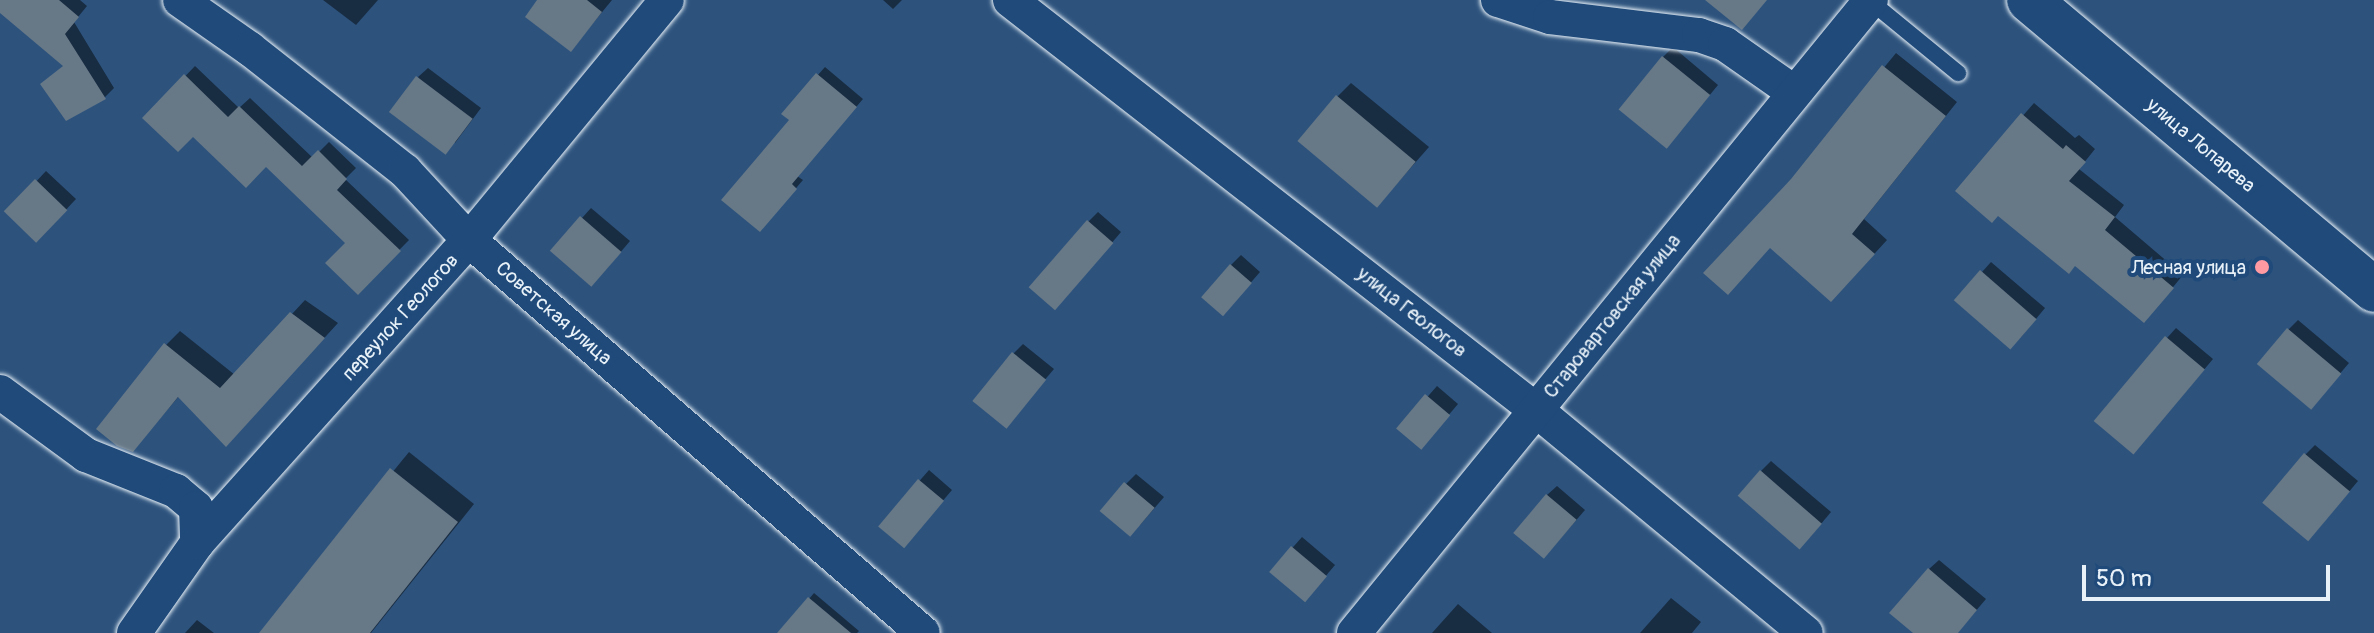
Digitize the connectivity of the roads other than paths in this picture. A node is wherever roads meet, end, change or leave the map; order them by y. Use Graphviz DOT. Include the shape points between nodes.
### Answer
graph roads {
  1 [pos="180,0"];
  2 [pos="667,0"];
  3 [pos="1010,0"];
  4 [pos="1498,0"];
  5 [pos="1871,0"];
  6 [pos="2029,0"];
  7 [pos="1958,73"];
  8 [pos="1795,93"];
  9 [pos="469,240"];
  10 [pos="2374,290"];
  11 [pos="0,392"];
  12 [pos="1536,410"];
  13 [pos="197,543"];
  14 [pos="134,633"];
  15 [pos="923,633"];
  16 [pos="1354,633"];
  17 [pos="1806,633"];
  1 -- 9 [label="street, Советская улица" via="405,171"];
  2 -- 9 [label="street, переулок Геологов"];
  3 -- 12 [label="street, улица Геологов"];
  4 -- 8 [label="street" via="1550,17 1699,35 1725,44"];
  5 -- 7 [label="lane"];
  5 -- 8 [label="street, Старовартовская улица"];
  6 -- 10 [label="main road, улица Лопарева"];
  8 -- 12 [label="street, Старовартовская улица"];
  9 -- 13 [label="street, переулок Геологов"];
  9 -- 15 [label="street, Советская улица"];
  11 -- 13 [label="street" via="86,455 176,491 196,508"];
  12 -- 16 [label="street, Старовартовская улица"];
  12 -- 17 [label="street, улица Геологов"];
  13 -- 14 [label="street, переулок Геологов"];
}
